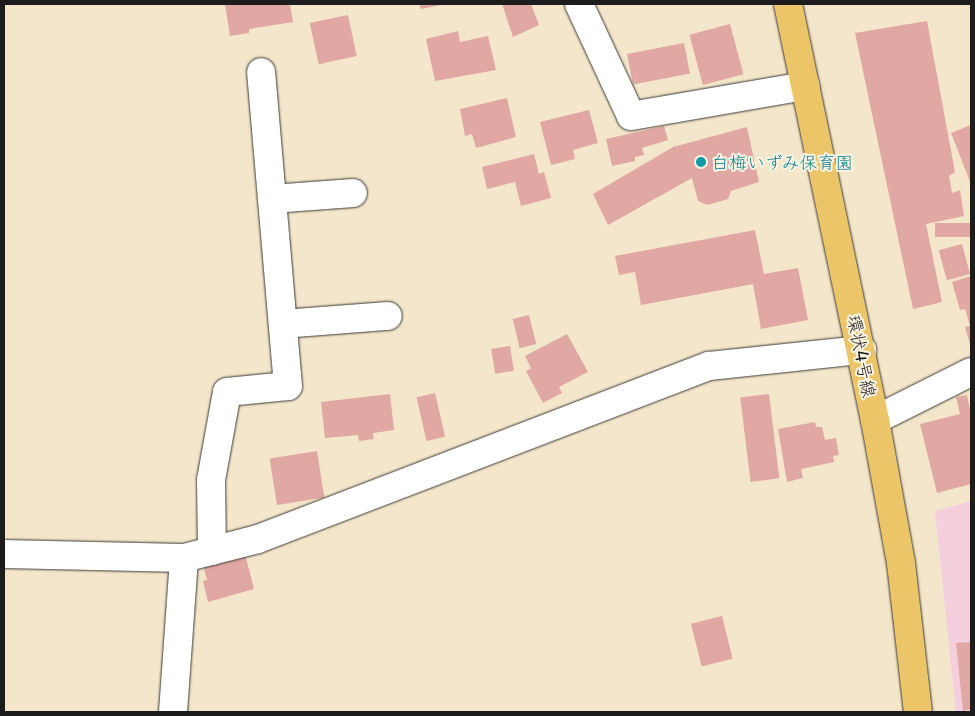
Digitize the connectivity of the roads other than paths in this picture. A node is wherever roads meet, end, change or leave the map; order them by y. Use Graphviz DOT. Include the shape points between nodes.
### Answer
graph roads {
  1 [pos="578,4"];
  2 [pos="788,4"];
  3 [pos="261,72"];
  4 [pos="806,86"];
  5 [pos="353,193"];
  6 [pos="272,199"];
  7 [pos="388,316"];
  8 [pos="283,324"];
  9 [pos="862,350"];
  10 [pos="971,372"];
  11 [pos="875,420"];
  12 [pos="212,551"];
  13 [pos="4,554"];
  14 [pos="184,558"];
  15 [pos="174,712"];
  16 [pos="918,712"];
  1 -- 4 [label="street" via="631,116"];
  2 -- 4 [label="main road, 環状4号線"];
  3 -- 6 [label="street"];
  4 -- 9 [label="main road, 環状4号線"];
  5 -- 6 [label="street"];
  6 -- 8 [label="street"];
  7 -- 8 [label="street"];
  8 -- 12 [label="street" via="288,386 227,392 211,480"];
  9 -- 11 [label="main road, 環状4号線"];
  9 -- 12 [label="street" via="710,366 258,539"];
  10 -- 11 [label="street"];
  11 -- 16 [label="main road, 環状4号線" via="901,563"];
  12 -- 14 [label="street"];
  13 -- 14 [label="street"];
  14 -- 15 [label="street"];
}
